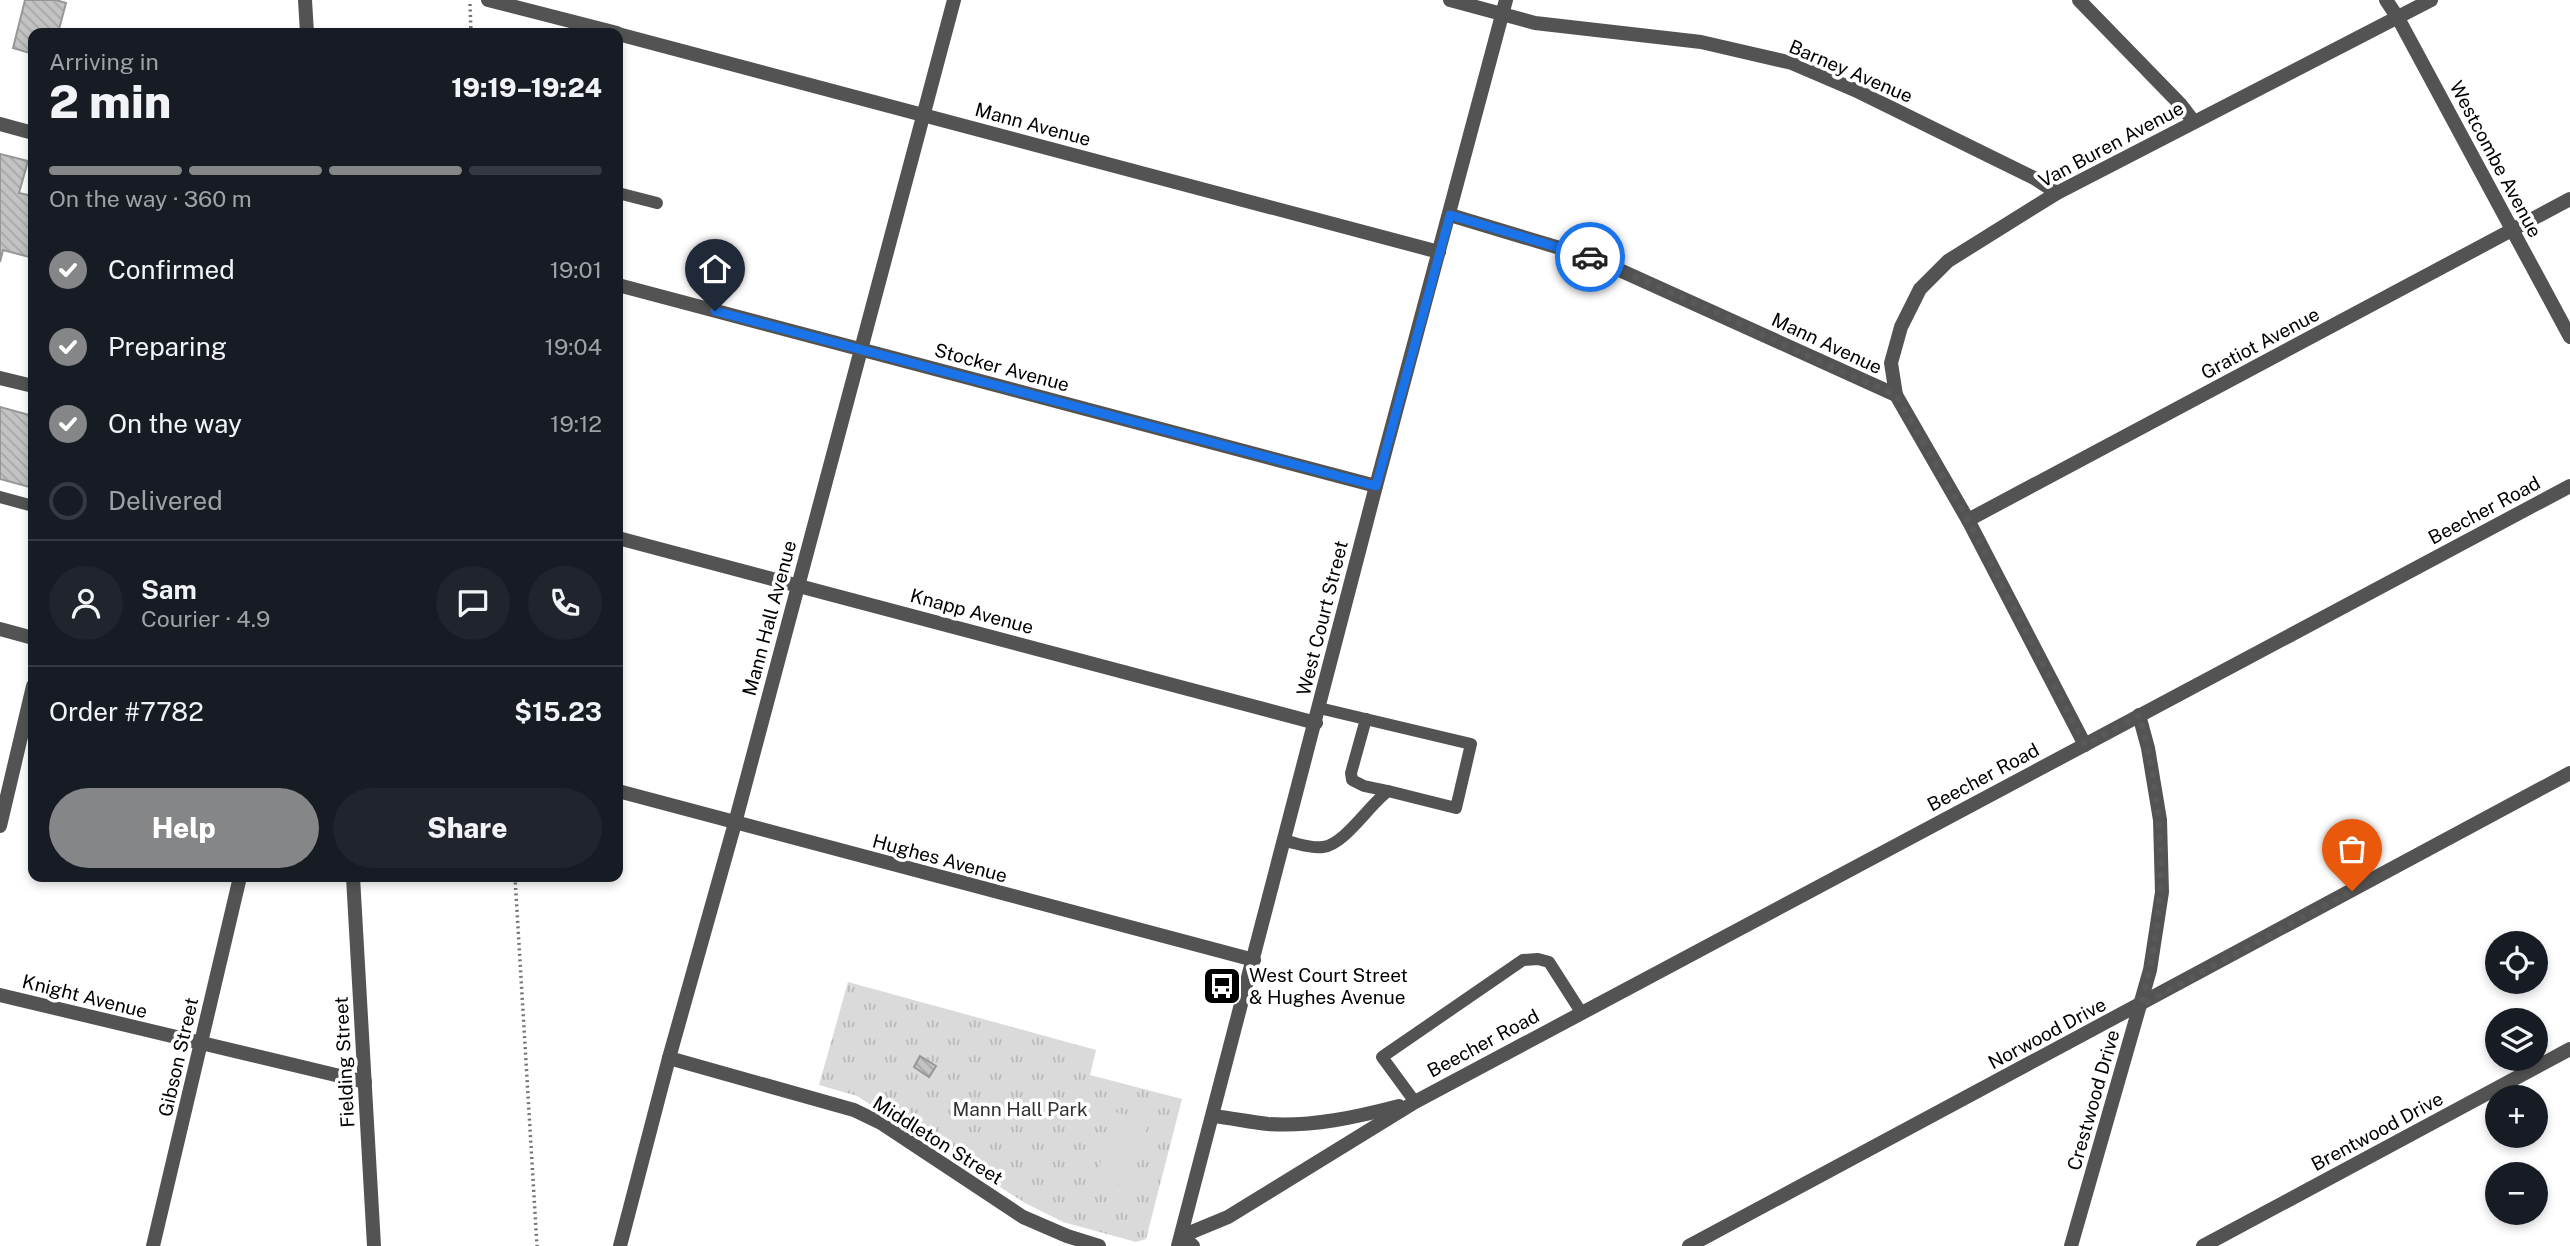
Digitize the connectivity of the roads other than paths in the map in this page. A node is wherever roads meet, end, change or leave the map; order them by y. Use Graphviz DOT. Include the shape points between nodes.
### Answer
graph roads {
  1 [pos="305,0"];
  2 [pos="488,0"];
  3 [pos="954,0"];
  4 [pos="1450,0"];
  5 [pos="2079,0"];
  6 [pos="2386,0"];
  7 [pos="2431,0"];
  8 [pos="1504,7"];
  9 [pos="2399,18"];
  10 [pos="307,28"];
  11 [pos="586,28"];
  12 [pos="623,35"];
  13 [pos="923,115"];
  14 [pos="2194,122"];
  15 [pos="0,124"];
  16 [pos="28,132"];
  17 [pos="2057,193"];
  18 [pos="623,194"];
  19 [pos="2570,199"];
  20 [pos="657,203"];
  21 [pos="1450,215"];
  22 [pos="2512,231"];
  23 [pos="1439,252"];
  24 [pos="623,286"];
  25 [pos="2570,337"];
  26 [pos="860,349"];
  27 [pos="0,378"];
  28 [pos="28,385"];
  29 [pos="1896,395"];
  30 [pos="1376,486"];
  31 [pos="2570,486"];
  32 [pos="0,497"];
  33 [pos="28,505"];
  34 [pos="1968,520"];
  35 [pos="623,539"];
  36 [pos="798,585"];
  37 [pos="0,629"];
  38 [pos="28,637"];
  39 [pos="28,707"];
  40 [pos="2139,715"];
  41 [pos="1318,716"];
  42 [pos="1366,719"];
  43 [pos="2085,745"];
  44 [pos="2570,773"];
  45 [pos="1388,791"];
  46 [pos="623,792"];
  47 [pos="734,823"];
  48 [pos="0,826"];
  49 [pos="1285,841"];
  50 [pos="239,882"];
  51 [pos="353,882"];
  52 [pos="1254,960"];
  53 [pos="0,995"];
  54 [pos="2141,1005"];
  55 [pos="1581,1012"];
  56 [pos="202,1044"];
  57 [pos="2570,1049"];
  58 [pos="668,1058"];
  59 [pos="365,1082"];
  60 [pos="1415,1102"];
  61 [pos="1213,1116"];
  62 [pos="1180,1241"];
  63 [pos="153,1246"];
  64 [pos="374,1246"];
  65 [pos="620,1246"];
  66 [pos="1099,1246"];
  67 [pos="1193,1246"];
  68 [pos="1689,1246"];
  69 [pos="2071,1246"];
  70 [pos="2203,1246"];
  1 -- 10 [label="street"];
  2 -- 11 [label="street, Mann Avenue"];
  3 -- 13 [label="street, Mann Hall Avenue"];
  4 -- 8 [label="street, Barney Avenue"];
  5 -- 14 [label="street"];
  6 -- 9 [label="street, Westcombe Avenue"];
  7 -- 9 [label="street, Van Buren Avenue"];
  8 -- 17 [label="street, Barney Avenue" via="1535,23 1701,42 1792,63 2035,178"];
  8 -- 21 [label="street, West Court Street"];
  9 -- 14 [label="street, Van Buren Avenue"];
  9 -- 22 [label="street, Westcombe Avenue"];
  12 -- 13 [label="street, Mann Avenue"];
  13 -- 23 [label="street, Mann Avenue"];
  13 -- 26 [label="street, Mann Hall Avenue"];
  14 -- 17 [label="street, Van Buren Avenue"];
  15 -- 16 [label="street"];
  17 -- 29 [label="street, Van Buren Avenue" via="1948,261 1920,289 1901,327 1891,363"];
  18 -- 20 [label="lane"];
  19 -- 22 [label="street, Gratiot Avenue"];
  21 -- 23 [label="street, West Court Street"];
  21 -- 29 [label="street, Mann Avenue" via="1593,258"];
  22 -- 25 [label="street, Westcombe Avenue"];
  22 -- 34 [label="street, Gratiot Avenue"];
  23 -- 30 [label="street, West Court Street"];
  24 -- 26 [label="street, Stocker Avenue"];
  26 -- 30 [label="street, Stocker Avenue"];
  26 -- 36 [label="street, Mann Hall Avenue"];
  27 -- 28 [label="street"];
  29 -- 34 [label="street, Mann Avenue"];
  30 -- 41 [label="street, West Court Street"];
  31 -- 40 [label="street, Beecher Road"];
  32 -- 33 [label="lane"];
  34 -- 43 [label="street, Mann Avenue"];
  35 -- 36 [label="street, Knapp Avenue"];
  36 -- 41 [label="street, Knapp Avenue"];
  36 -- 47 [label="street, Mann Hall Avenue"];
  37 -- 38 [label="street"];
  39 -- 48 [label="street"];
  40 -- 43 [label="street, Beecher Road"];
  40 -- 54 [label="street, Crestwood Drive" via="2160,820 2161,892"];
  41 -- 42 [label="lane"];
  41 -- 49 [label="street, West Court Street"];
  42 -- 45 [label="lane" via="1352,780"];
  42 -- 45 [label="lane" via="1471,744 1456,808"];
  43 -- 55 [label="street, Beecher Road"];
  44 -- 54 [label="street, Norwood Drive"];
  45 -- 49 [label="lane" via="1341,840 1326,847"];
  46 -- 47 [label="street, Hughes Avenue"];
  47 -- 52 [label="street, Hughes Avenue"];
  47 -- 58 [label="street, Mann Hall Avenue"];
  49 -- 52 [label="street, West Court Street"];
  50 -- 56 [label="street, Gibson Street"];
  51 -- 59 [label="street, Fielding Street"];
  52 -- 61 [label="street, West Court Street"];
  53 -- 56 [label="street, Knight Avenue"];
  54 -- 68 [label="street, Norwood Drive"];
  54 -- 69 [label="street, Crestwood Drive"];
  55 -- 60 [label="street, Beecher Road"];
  55 -- 60 [label="lane" via="1549,962 1523,960 1382,1057"];
  56 -- 59 [label="street, Knight Avenue"];
  56 -- 63 [label="street, Gibson Street"];
  57 -- 70 [label="street, Brentwood Drive"];
  58 -- 65 [label="street, Mann Hall Avenue"];
  58 -- 66 [label="street, Middleton Street" via="854,1110 1023,1217"];
  59 -- 64 [label="street, Fielding Street"];
  60 -- 61 [label="street, Beecher Road" via="1323,1121 1270,1124"];
  60 -- 62 [label="street, Beecher Road" via="1228,1217"];
  61 -- 62 [label="street, West Court Street"];
  62 -- 67 [label="street"];
}
